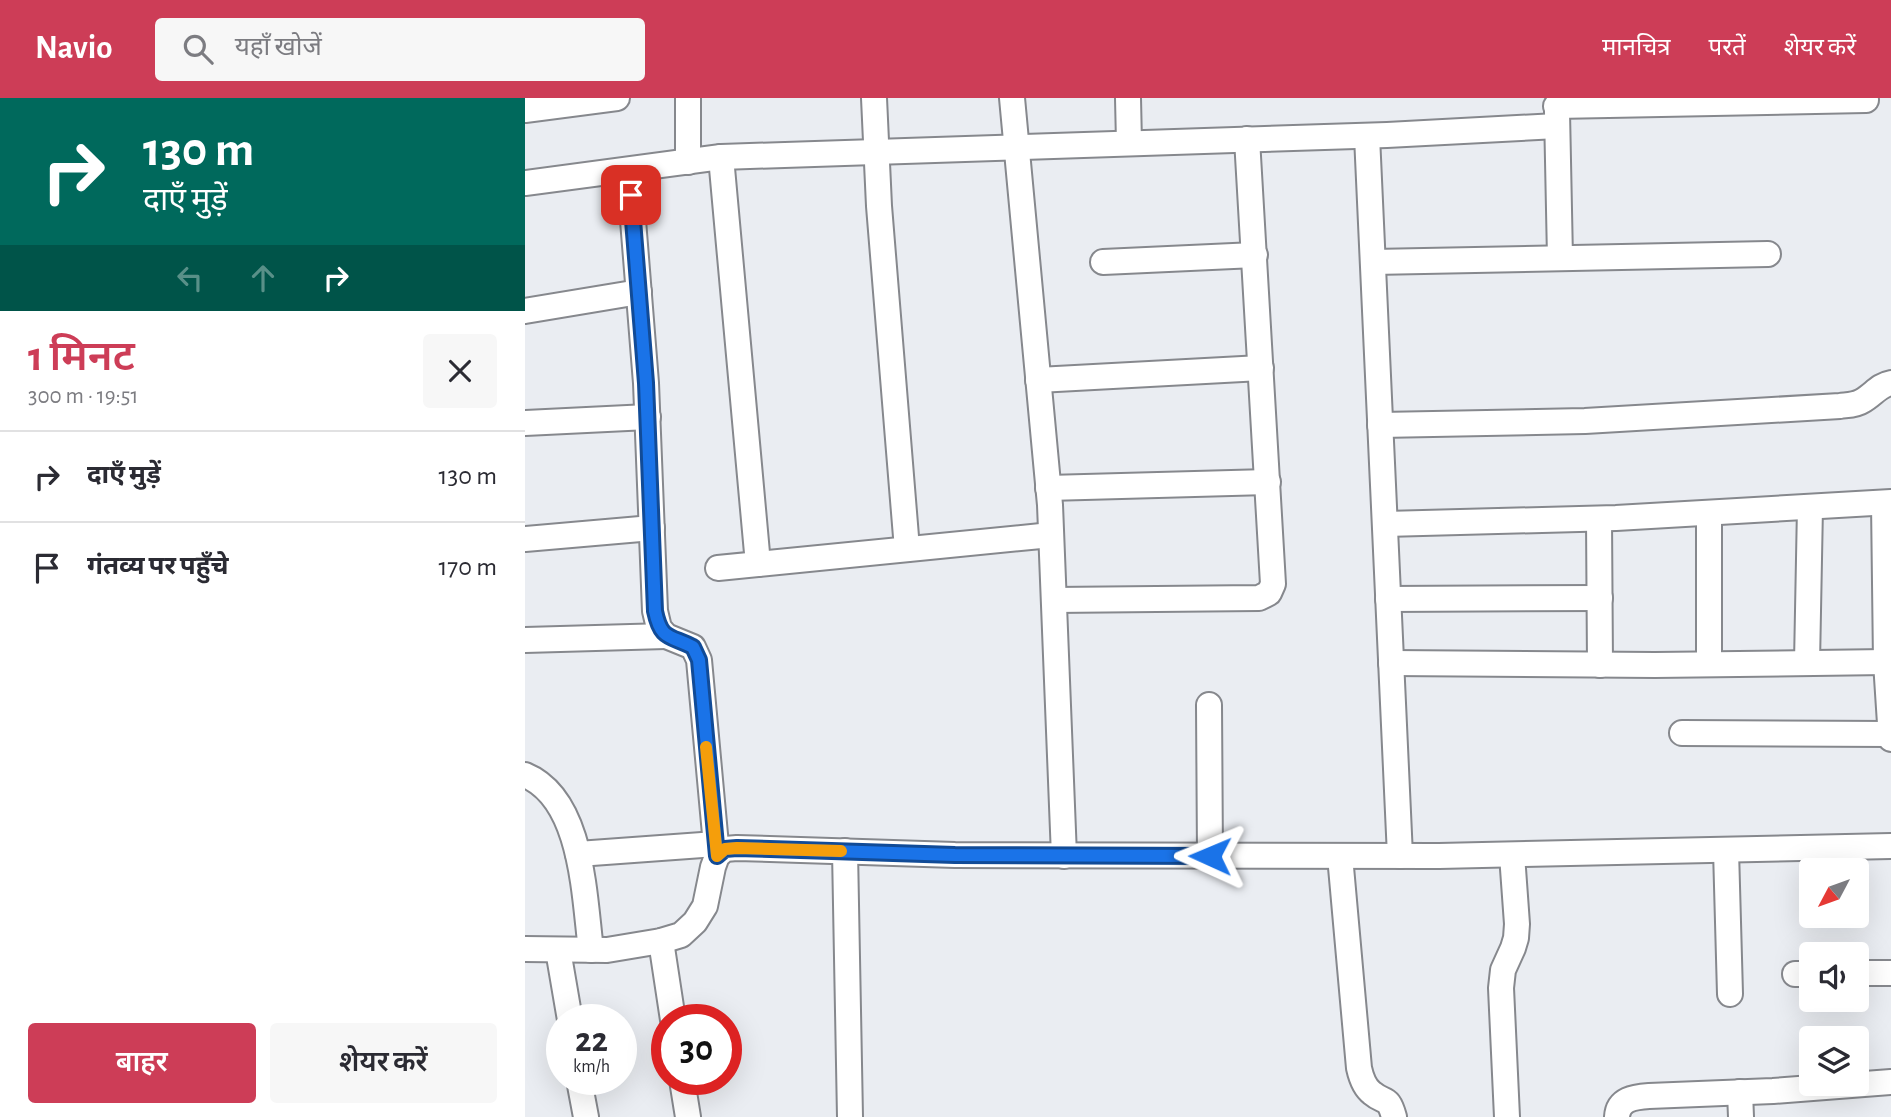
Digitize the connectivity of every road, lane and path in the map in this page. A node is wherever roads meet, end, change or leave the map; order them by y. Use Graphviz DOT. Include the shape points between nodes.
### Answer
graph roads {
  1 [pos="617,98"];
  2 [pos="688,98"];
  3 [pos="874,98"];
  4 [pos="1012,98"];
  5 [pos="1128,98"];
  6 [pos="1866,100"];
  7 [pos="525,110"];
  8 [pos="1557,110"];
  9 [pos="1367,136"];
  10 [pos="1247,139"];
  11 [pos="1129,143"];
  12 [pos="1016,146"];
  13 [pos="877,153"];
  14 [pos="721,157"];
  15 [pos="688,162"];
  16 [pos="629,170"];
  17 [pos="525,183"];
  18 [pos="1768,254"];
  19 [pos="1255,255"];
  20 [pos="1560,258"];
  21 [pos="1103,262"];
  22 [pos="1373,262"];
  23 [pos="639,292"];
  24 [pos="525,311"];
  25 [pos="1261,368"];
  26 [pos="1038,380"];
  27 [pos="1891,383"];
  28 [pos="648,417"];
  29 [pos="525,423"];
  30 [pos="1380,425"];
  31 [pos="1268,482"];
  32 [pos="1048,488"];
  33 [pos="1887,503"];
  34 [pos="1810,507"];
  35 [pos="1709,513"];
  36 [pos="1599,519"];
  37 [pos="1385,524"];
  38 [pos="652,528"];
  39 [pos="1051,535"];
  40 [pos="525,539"];
  41 [pos="907,549"];
  42 [pos="758,564"];
  43 [pos="718,568"];
  44 [pos="1600,598"];
  45 [pos="1388,599"];
  46 [pos="1054,600"];
  47 [pos="666,636"];
  48 [pos="525,640"];
  49 [pos="1887,662"];
  50 [pos="1391,663"];
  51 [pos="1808,663"];
  52 [pos="1709,664"];
  53 [pos="1600,665"];
  54 [pos="1209,705"];
  55 [pos="1682,733"];
  56 [pos="1891,734"];
  57 [pos="1891,739"];
  58 [pos="525,775"];
  59 [pos="1891,846"];
  60 [pos="716,850"];
  61 [pos="1725,850"];
  62 [pos="845,851"];
  63 [pos="578,854"];
  64 [pos="1512,855"];
  65 [pos="1064,856"];
  66 [pos="1210,856"];
  67 [pos="1340,856"];
  68 [pos="1400,856"];
  69 [pos="661,941"];
  70 [pos="525,949"];
  71 [pos="558,950"];
  72 [pos="591,950"];
  73 [pos="1869,973"];
  74 [pos="1891,973"];
  75 [pos="1730,994"];
  76 [pos="566,1004"];
  77 [pos="671,1004"];
  78 [pos="1891,1083"];
  79 [pos="1740,1092"];
  80 [pos="582,1095"];
  81 [pos="684,1095"];
  82 [pos="586,1117"];
  83 [pos="688,1117"];
  84 [pos="850,1117"];
  85 [pos="1394,1117"];
  86 [pos="1507,1117"];
  87 [pos="1617,1117"];
  88 [pos="1741,1117"];
  1 -- 7 [label="street"];
  2 -- 15 [label="street"];
  3 -- 13 [label="street"];
  4 -- 12 [label="street"];
  5 -- 11 [label="street"];
  6 -- 8 [label="street"];
  8 -- 9 [label="street"];
  8 -- 20 [label="street"];
  9 -- 10 [label="street"];
  9 -- 22 [label="street"];
  10 -- 11 [label="street"];
  10 -- 19 [label="street"];
  11 -- 12 [label="street"];
  12 -- 13 [label="street"];
  12 -- 26 [label="street"];
  13 -- 14 [label="street"];
  13 -- 41 [label="street"];
  14 -- 15 [label="street"];
  14 -- 42 [label="street"];
  15 -- 16 [label="street"];
  16 -- 17 [label="street"];
  16 -- 23 [label="street"];
  18 -- 20 [label="street"];
  19 -- 21 [label="street"];
  19 -- 25 [label="street"];
  20 -- 22 [label="street"];
  22 -- 30 [label="street"];
  23 -- 24 [label="street"];
  23 -- 28 [label="street"];
  25 -- 26 [label="street"];
  25 -- 31 [label="street"];
  26 -- 32 [label="street"];
  27 -- 30 [label="street" via="1859,403 1840,406 1585,421"];
  28 -- 29 [label="street"];
  28 -- 38 [label="street"];
  30 -- 37 [label="street"];
  31 -- 32 [label="street"];
  31 -- 46 [label="street" via="1273,584 1269,593 1232,600"];
  32 -- 39 [label="street"];
  33 -- 34 [label="street"];
  33 -- 49 [label="street"];
  34 -- 35 [label="street"];
  34 -- 51 [label="street"];
  35 -- 36 [label="street"];
  35 -- 52 [label="street"];
  36 -- 37 [label="street"];
  36 -- 44 [label="street"];
  37 -- 45 [label="street"];
  38 -- 40 [label="street"];
  38 -- 47 [label="street" via="655,611"];
  39 -- 41 [label="street"];
  39 -- 46 [label="street"];
  41 -- 42 [label="street"];
  42 -- 43 [label="street"];
  44 -- 45 [label="street"];
  44 -- 53 [label="street"];
  45 -- 50 [label="street"];
  46 -- 65 [label="street"];
  47 -- 48 [label="street"];
  47 -- 60 [label="street" via="693,647 699,660"];
  49 -- 51 [label="street"];
  49 -- 56 [label="street"];
  50 -- 53 [label="street"];
  50 -- 68 [label="street"];
  51 -- 52 [label="street"];
  52 -- 53 [label="street"];
  54 -- 66 [label="street"];
  55 -- 56 [label="street"];
  56 -- 57 [label="street"];
  58 -- 63 [label="street" via="548,789 570,826"];
  59 -- 61 [label="street"];
  60 -- 62 [label="street"];
  60 -- 63 [label="street"];
  60 -- 69 [label="street" via="705,906 681,934"];
  61 -- 64 [label="street"];
  61 -- 75 [label="street"];
  62 -- 65 [label="street"];
  62 -- 84 [label="street"];
  63 -- 72 [label="street"];
  64 -- 68 [label="street"];
  64 -- 86 [label="street" via="1516,937 1501,988"];
  65 -- 66 [label="street"];
  66 -- 67 [label="street"];
  67 -- 68 [label="street"];
  67 -- 85 [label="street" via="1359,1068 1362,1079 1391,1106"];
  69 -- 72 [label="street"];
  69 -- 77 [label="street"];
  70 -- 71 [label="street"];
  71 -- 72 [label="street"];
  71 -- 76 [label="street"];
  73 -- 74 [label="street"];
  78 -- 79 [label="street"];
  79 -- 87 [label="street" via="1632,1098 1623,1102"];
  79 -- 88 [label="street"];
  80 -- 82 [label="street"];
  81 -- 83 [label="street"];
}
